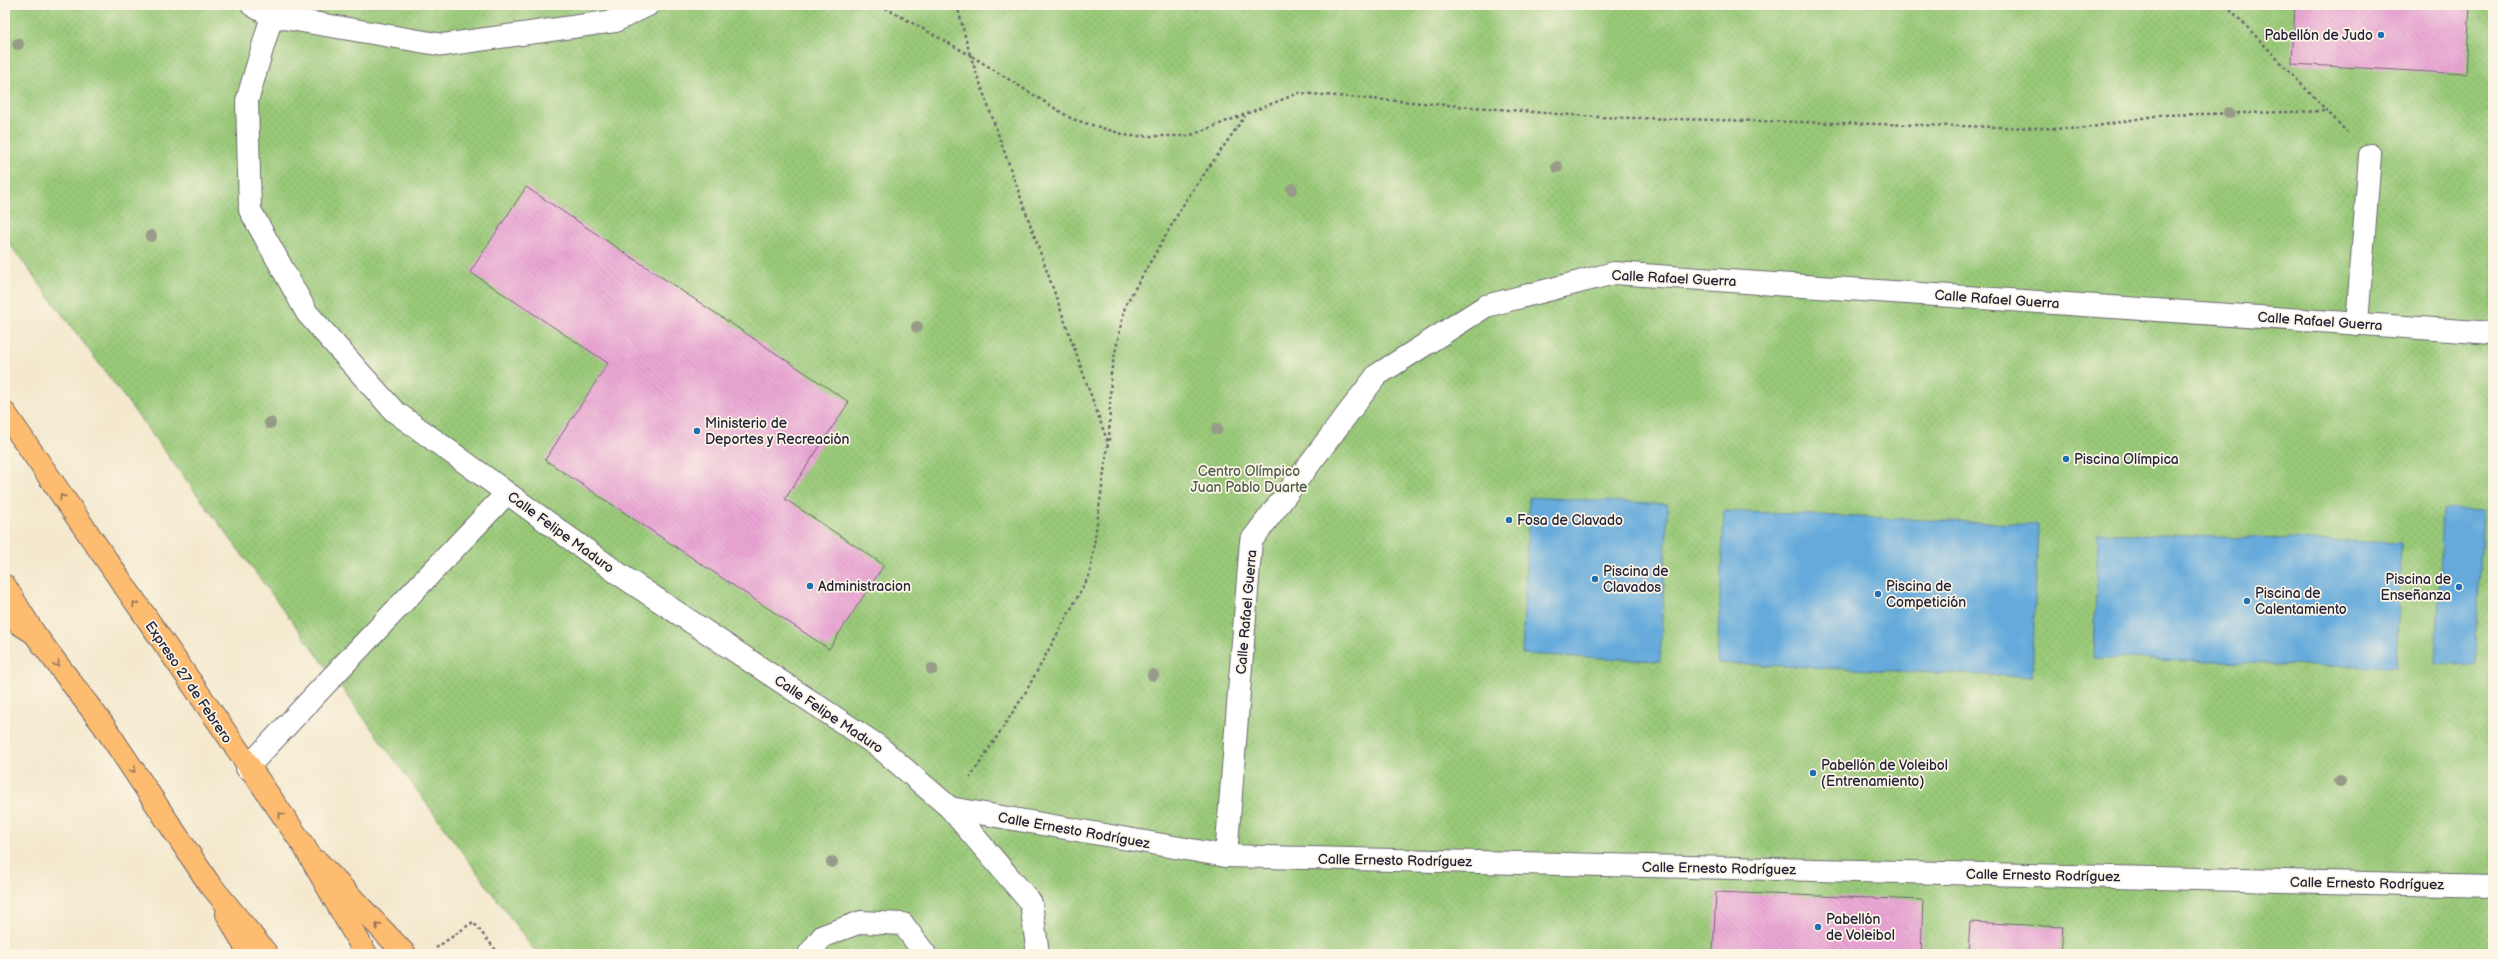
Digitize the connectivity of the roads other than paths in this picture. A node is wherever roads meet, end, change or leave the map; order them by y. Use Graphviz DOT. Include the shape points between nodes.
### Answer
graph roads {
  1 [pos="252,5"];
  2 [pos="648,5"];
  3 [pos="274,10"];
  4 [pos="2370,155"];
  5 [pos="2356,324"];
  6 [pos="2493,333"];
  7 [pos="5,413"];
  8 [pos="507,493"];
  9 [pos="5,586"];
  10 [pos="5,615"];
  11 [pos="34,633"];
  12 [pos="248,768"];
  13 [pos="950,808"];
  14 [pos="304,846"];
  15 [pos="1226,856"];
  16 [pos="208,882"];
  17 [pos="2493,886"];
  18 [pos="249,954"];
  19 [pos="267,954"];
  20 [pos="366,954"];
  21 [pos="404,954"];
  22 [pos="809,954"];
  23 [pos="925,954"];
  24 [pos="1038,954"];
  1 -- 3 [label="lane"];
  2 -- 3 [label="lane" via="615,21 443,44"];
  3 -- 8 [label="lane, Calle Felipe Maduro" via="247,101 250,210 307,313 389,405"];
  4 -- 5 [label="lane"];
  5 -- 6 [label="lane, Calle Rafael Guerra"];
  5 -- 15 [label="lane, Calle Rafael Guerra" via="1614,273 1486,306 1377,375 1251,541"];
  12 -- 7 [label="main road, Expreso 27 de Febrero, one-way"];
  8 -- 12 [label="lane"];
  8 -- 13 [label="lane, Calle Felipe Maduro" via="619,574 878,746"];
  9 -- 11 [label="main road"];
  10 -- 11 [label="main road"];
  11 -- 16 [label="main road, one-way" via="104,726"];
  14 -- 12 [label="main road, Expreso 27 de Febrero, one-way"];
  13 -- 15 [label="lane, Calle Ernesto Rodríguez"];
  13 -- 24 [label="lane, Calle Felipe Maduro" via="1030,903"];
  14 -- 20 [label="main road, Expreso 27 de Febrero"];
  21 -- 14 [label="main road, one-way"];
  15 -- 17 [label="lane, Calle Ernesto Rodríguez"];
  16 -- 18 [label="main road"];
  16 -- 19 [label="main road"];
  22 -- 23 [label="lane" via="823,936 861,922 903,924"];
}
